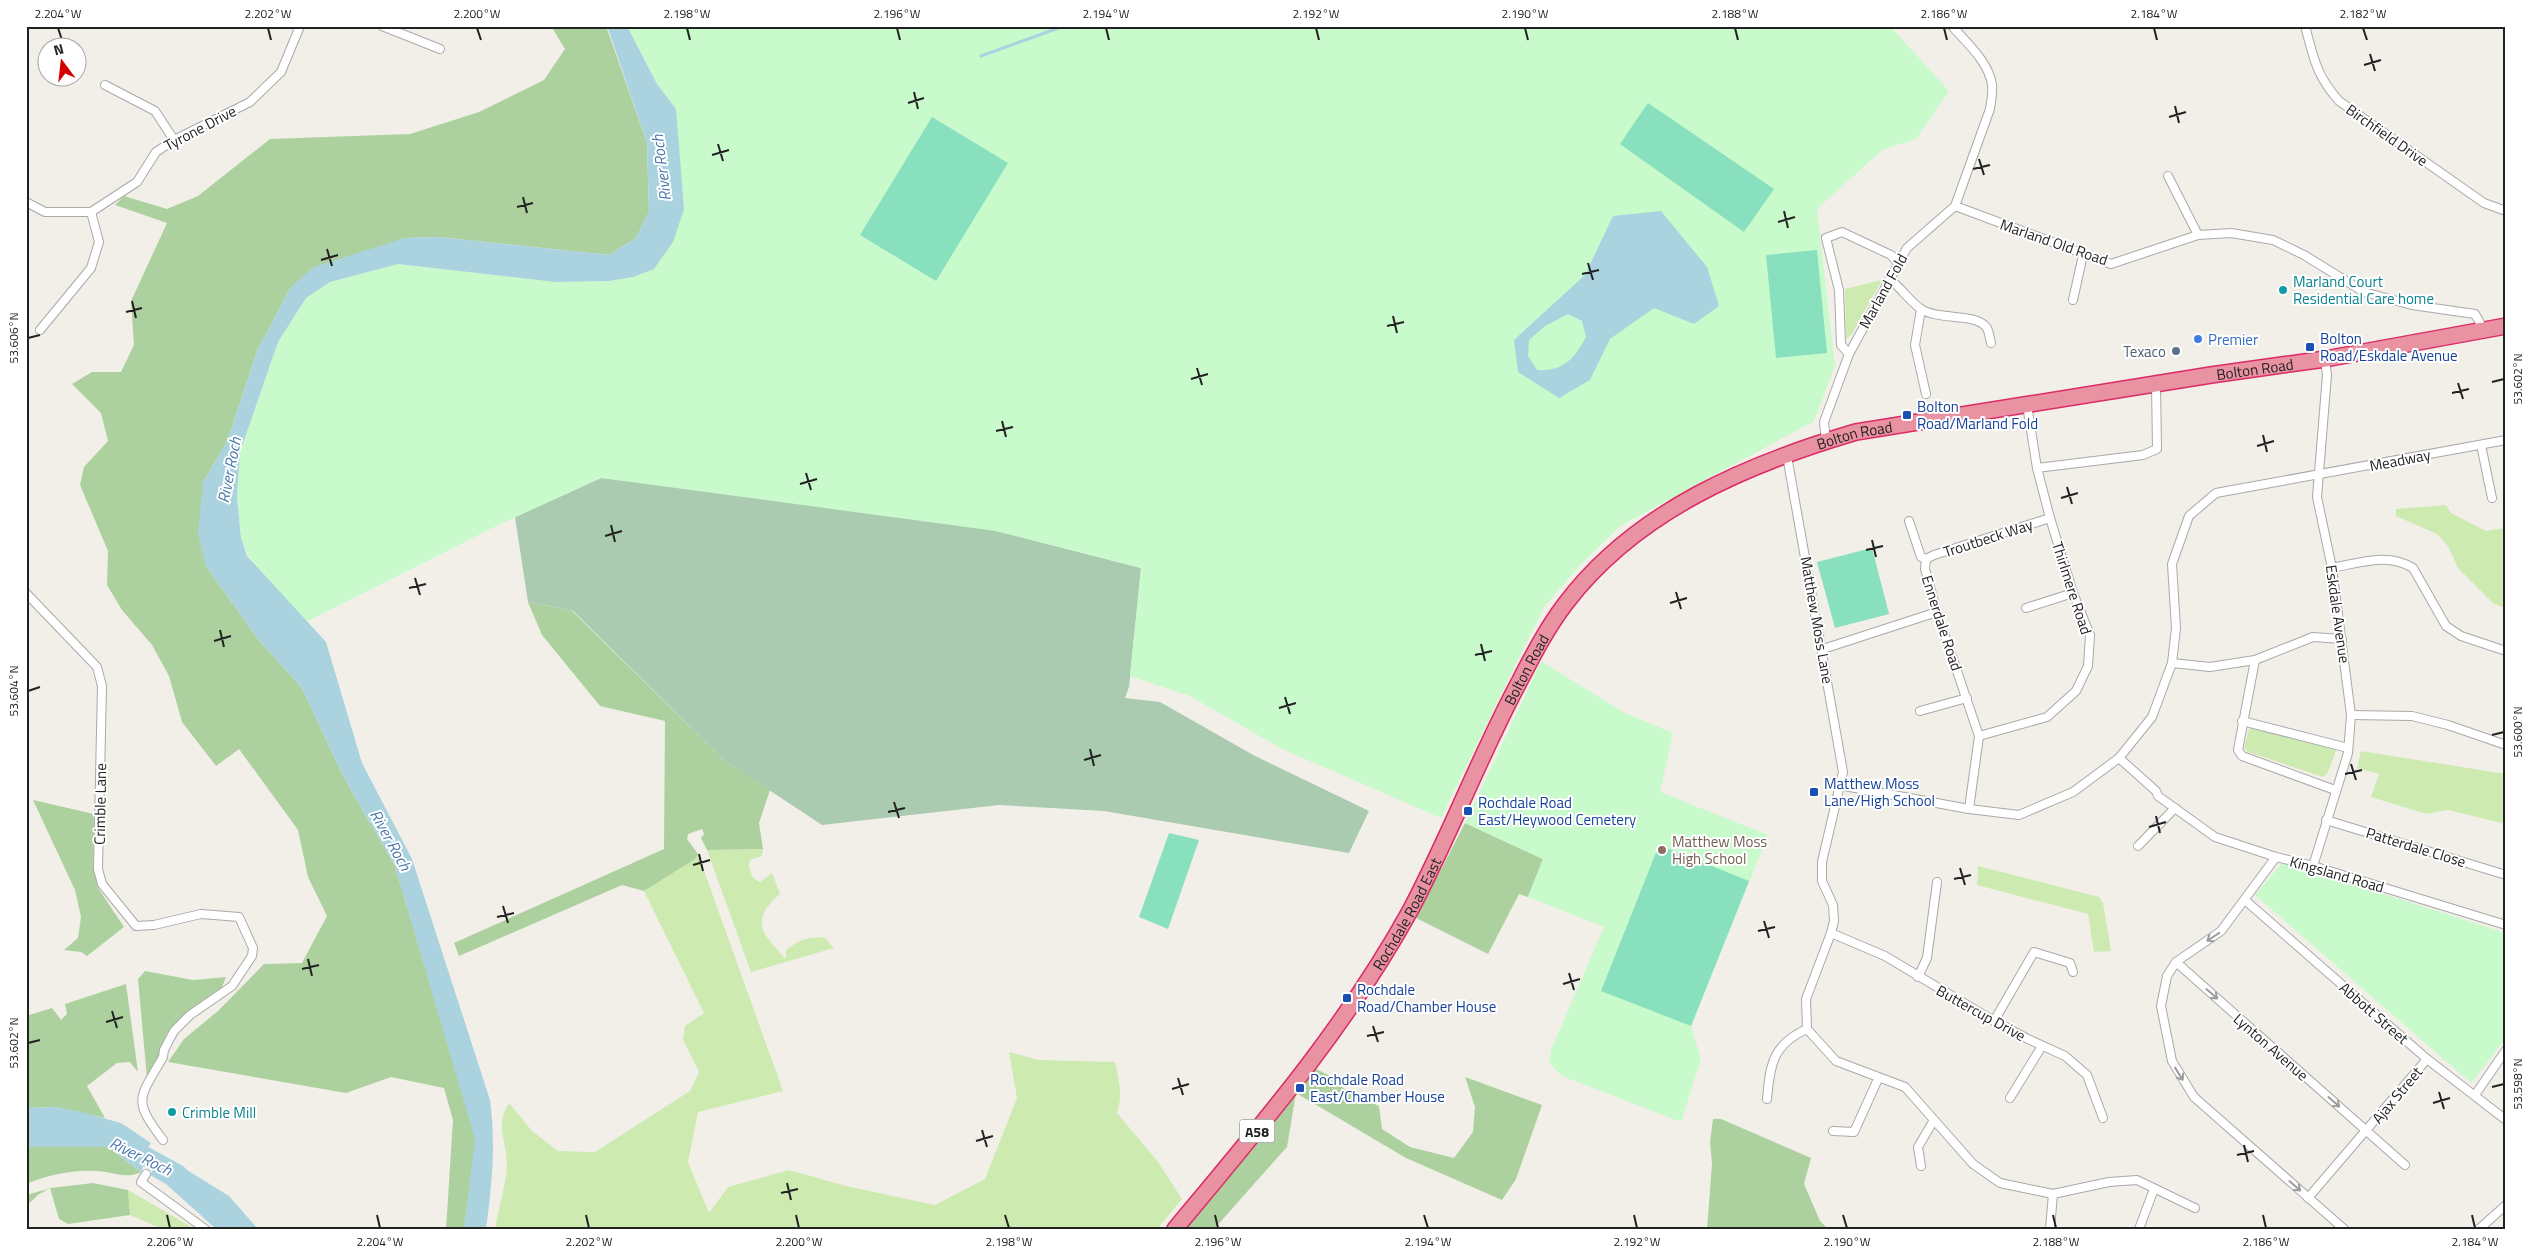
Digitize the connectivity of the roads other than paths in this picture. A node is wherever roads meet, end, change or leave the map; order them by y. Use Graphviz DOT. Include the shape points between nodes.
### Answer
graph roads {
  1 [pos="300,26"];
  2 [pos="382,26"];
  3 [pos="1952,26"];
  4 [pos="2305,26"];
  5 [pos="440,49"];
  6 [pos="105,85"];
  7 [pos="174,140"];
  8 [pos="2168,176"];
  9 [pos="26,202"];
  10 [pos="1955,206"];
  11 [pos="2506,211"];
  12 [pos="91,212"];
  13 [pos="2198,235"];
  14 [pos="2083,255"];
  15 [pos="1898,263"];
  16 [pos="1889,279"];
  17 [pos="2073,300"];
  18 [pos="1921,309"];
  19 [pos="2506,326"];
  20 [pos="40,330"];
  21 [pos="2484,330"];
  22 [pos="1991,343"];
  23 [pos="1849,354"];
  24 [pos="2325,359"];
  25 [pos="2156,384"];
  26 [pos="1926,394"];
  27 [pos="2027,405"];
  28 [pos="2506,440"];
  29 [pos="1826,441"];
  30 [pos="2481,445"];
  31 [pos="1787,456"];
  32 [pos="2037,468"];
  33 [pos="2318,475"];
  34 [pos="2492,498"];
  35 [pos="2050,518"];
  36 [pos="1909,521"];
  37 [pos="1926,559"];
  38 [pos="2332,568"];
  39 [pos="26,593"];
  40 [pos="2073,593"];
  41 [pos="2026,608"];
  42 [pos="1937,612"];
  43 [pos="2342,639"];
  44 [pos="1823,649"];
  45 [pos="2506,651"];
  46 [pos="2255,660"];
  47 [pos="2172,663"];
  48 [pos="1967,698"];
  49 [pos="1920,711"];
  50 [pos="2351,715"];
  51 [pos="2242,721"];
  52 [pos="1979,736"];
  53 [pos="2506,745"];
  54 [pos="2348,748"];
  55 [pos="2119,758"];
  56 [pos="1840,785"];
  57 [pos="2335,790"];
  58 [pos="2175,808"];
  59 [pos="1969,809"];
  60 [pos="2326,820"];
  61 [pos="1448,832"];
  62 [pos="2138,846"];
  63 [pos="2276,857"];
  64 [pos="2313,866"];
  65 [pos="2506,875"];
  66 [pos="1937,882"];
  67 [pos="2246,901"];
  68 [pos="2506,925"];
  69 [pos="1832,933"];
  70 [pos="2176,962"];
  71 [pos="2073,972"];
  72 [pos="1918,977"];
  73 [pos="1994,1021"];
  74 [pos="1807,1030"];
  75 [pos="2042,1046"];
  76 [pos="2506,1050"];
  77 [pos="2427,1059"];
  78 [pos="1878,1079"];
  79 [pos="2474,1095"];
  80 [pos="2010,1098"];
  81 [pos="1767,1099"];
  82 [pos="2103,1118"];
  83 [pos="1934,1120"];
  84 [pos="2506,1120"];
  85 [pos="1833,1131"];
  86 [pos="2367,1131"];
  87 [pos="164,1140"];
  88 [pos="2405,1165"];
  89 [pos="1921,1166"];
  90 [pos="146,1174"];
  91 [pos="2154,1188"];
  92 [pos="2053,1194"];
  93 [pos="2308,1198"];
  94 [pos="2506,1205"];
  95 [pos="2195,1208"];
  96 [pos="205,1229"];
  97 [pos="1175,1229"];
  98 [pos="2050,1229"];
  99 [pos="2138,1229"];
  100 [pos="2344,1229"];
  101 [pos="2478,1229"];
  1 -- 7 [label="street, Tyrone Drive" via="281,72 250,102"];
  2 -- 5 [label="street"];
  3 -- 10 [label="street, Marland Fold" via="1977,55 1992,85 1990,109"];
  4 -- 11 [label="street, Birchfield Drive" via="2318,72 2339,101 2484,203"];
  6 -- 7 [label="street" via="155,111"];
  7 -- 12 [label="street, Tyrone Drive" via="156,152 137,182"];
  8 -- 13 [label="street"];
  9 -- 12 [label="street" via="45,212"];
  10 -- 14 [label="street, Marland Old Road"];
  10 -- 15 [label="street, Marland Fold" via="1907,248"];
  12 -- 20 [label="street" via="99,242 91,268"];
  13 -- 14 [label="street, Marland Old Road" via="2111,264"];
  13 -- 21 [label="street, Marland Old Road" via="2231,233 2273,240 2364,292 2412,305 2475,314"];
  14 -- 17 [label="street"];
  15 -- 16 [label="street, Marland Fold"];
  15 -- 23 [label="street" via="1891,255 1842,232 1826,238 1839,290 1841,345"];
  16 -- 18 [label="street"];
  16 -- 23 [label="street, Marland Fold"];
  18 -- 22 [label="street" via="1947,318 1969,317 1980,322 1992,332"];
  18 -- 26 [label="street" via="1915,345"];
  19 -- 21 [label="highway, Bolton Road / A58"];
  21 -- 24 [label="highway, Bolton Road / A58"];
  23 -- 29 [label="street, Marland Fold" via="1824,422"];
  24 -- 25 [label="highway, Bolton Road / A58"];
  24 -- 33 [label="street, Eskdale Avenue" via="2327,375"];
  25 -- 27 [label="highway, Bolton Road / A58"];
  25 -- 32 [label="street" via="2157,449 2143,455"];
  27 -- 29 [label="highway, Bolton Road / A58" via="1862,432"];
  27 -- 32 [label="street, Thirlmere Road"];
  28 -- 30 [label="street, Meadway"];
  29 -- 31 [label="highway, Bolton Road / A58"];
  30 -- 33 [label="street, Meadway"];
  30 -- 34 [label="street"];
  31 -- 44 [label="street, Matthew Moss Lane"];
  31 -- 61 [label="highway, Bolton Road / A58" via="1736,475 1685,500 1627,539 1592,573 1564,605 1535,652"];
  32 -- 35 [label="street, Thirlmere Road"];
  33 -- 38 [label="street, Eskdale Avenue" via="2317,497"];
  33 -- 47 [label="street, Meadway" via="2216,493 2189,516 2172,564 2176,628"];
  35 -- 37 [label="street, Troutbeck Way"];
  35 -- 40 [label="street, Thirlmere Road"];
  36 -- 37 [label="street, Ennerdale Road" via="1921,557"];
  37 -- 42 [label="street, Ennerdale Road" via="1925,569"];
  38 -- 43 [label="street, Eskdale Avenue"];
  38 -- 45 [label="street" via="2384,559 2405,563 2413,568 2446,626 2461,636"];
  39 -- 87 [label="street, Crimble Lane" via="97,667 102,686 98,869 102,884 136,926 201,914 239,917 253,948 252,956 232,986 190,1015 174,1031 142,1094 142,1106 148,1119"];
  40 -- 41 [label="street"];
  40 -- 52 [label="street, Thirlmere Road" via="2090,635 2088,666 2076,691 2047,717"];
  42 -- 44 [label="street"];
  42 -- 48 [label="street, Ennerdale Road"];
  43 -- 46 [label="street" via="2313,637"];
  43 -- 50 [label="street, Eskdale Avenue"];
  44 -- 56 [label="street, Matthew Moss Lane" via="1843,772"];
  46 -- 47 [label="street" via="2210,667"];
  46 -- 51 [label="street"];
  47 -- 55 [label="street, Meadway" via="2152,717"];
  48 -- 49 [label="street"];
  48 -- 52 [label="street, Ennerdale Road"];
  50 -- 53 [label="street" via="2412,716"];
  50 -- 54 [label="street, Eskdale Avenue"];
  51 -- 54 [label="street"];
  51 -- 57 [label="street" via="2238,744 2242,756"];
  52 -- 59 [label="street, Ennerdale Road"];
  54 -- 57 [label="street, Eskdale Avenue"];
  55 -- 58 [label="street, Kingsland Road"];
  55 -- 59 [label="street, Meadway" via="2074,792 2019,815"];
  56 -- 59 [label="street, Meadway"];
  56 -- 69 [label="street, Matthew Moss Lane" via="1822,862 1822,881 1833,905"];
  57 -- 60 [label="street, Eskdale Avenue"];
  58 -- 62 [label="street"];
  58 -- 63 [label="street, Kingsland Road" via="2215,837"];
  60 -- 64 [label="street, Eskdale Avenue"];
  60 -- 65 [label="street, Patterdale Close"];
  61 -- 97 [label="highway, Rochdale Road East / A58" via="1410,909 1335,1030 1276,1108"];
  63 -- 64 [label="street, Kingsland Road"];
  63 -- 67 [label="street"];
  64 -- 68 [label="street, Kingsland Road"];
  66 -- 72 [label="street" via="1927,958"];
  67 -- 70 [label="street, one-way" via="2221,931"];
  67 -- 77 [label="street, Abbott Street"];
  69 -- 72 [label="street, Buttercup Drive" via="1885,956"];
  69 -- 74 [label="street, Matthew Moss Lane" via="1806,999"];
  70 -- 86 [label="street, Lynton Avenue, one-way"];
  70 -- 93 [label="street, one-way" via="2167,976 2162,1006 2172,1062 2194,1097"];
  71 -- 73 [label="street" via="2070,962 2034,952"];
  72 -- 73 [label="street, Buttercup Drive"];
  73 -- 75 [label="street, Buttercup Drive"];
  74 -- 78 [label="street" via="1836,1061"];
  74 -- 81 [label="street" via="1779,1047 1769,1078"];
  75 -- 80 [label="street"];
  75 -- 82 [label="street, Buttercup Drive" via="2065,1056 2087,1075"];
  76 -- 79 [label="street"];
  77 -- 79 [label="street, Abbott Street"];
  77 -- 86 [label="street, Ajax Street"];
  78 -- 83 [label="street" via="1905,1087"];
  78 -- 85 [label="street" via="1854,1132"];
  79 -- 84 [label="street, Abbott Street"];
  83 -- 89 [label="street" via="1918,1147"];
  83 -- 92 [label="street" via="1974,1164 2000,1183"];
  86 -- 88 [label="street, Ajax Street"];
  86 -- 93 [label="street, Ajax Street"];
  90 -- 96 [label="street" via="141,1182"];
  91 -- 92 [label="street" via="2137,1180 2109,1182"];
  91 -- 95 [label="street"];
  91 -- 99 [label="street"];
  92 -- 98 [label="street"];
  93 -- 100 [label="street"];
  94 -- 101 [label="street"];
}
